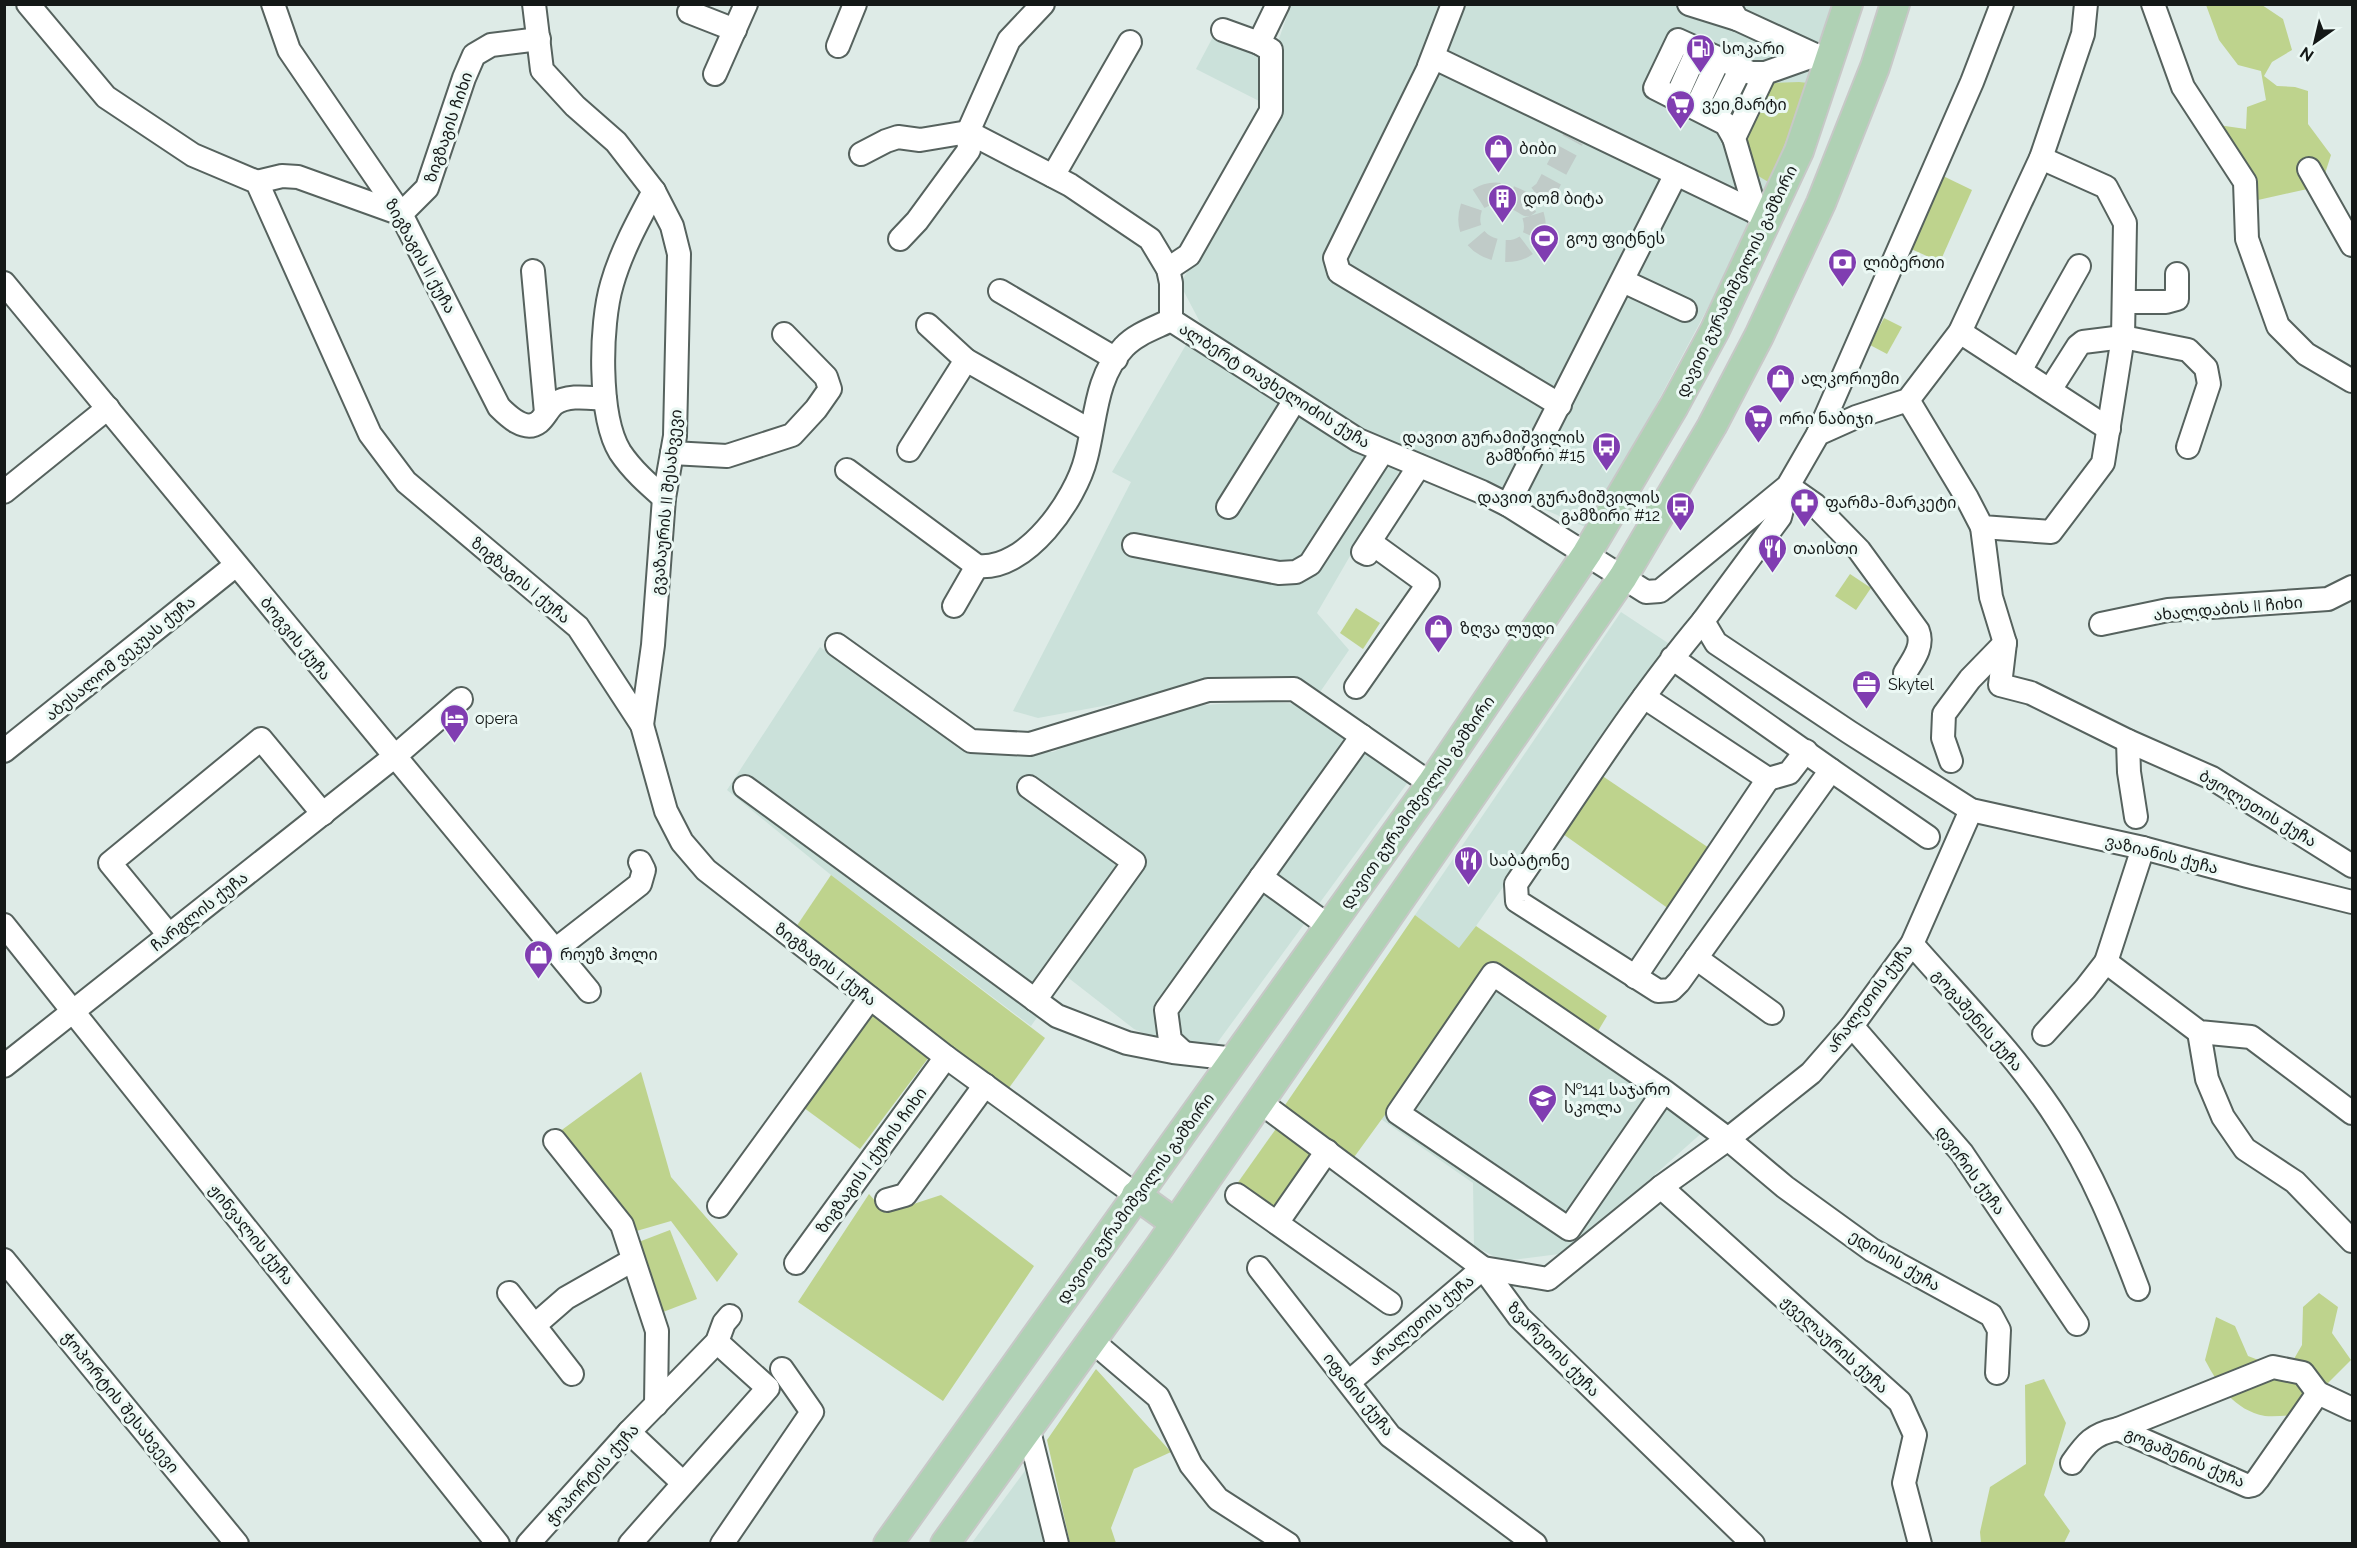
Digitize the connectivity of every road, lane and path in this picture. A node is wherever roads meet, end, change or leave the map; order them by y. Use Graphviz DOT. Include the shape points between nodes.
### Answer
graph roads {
  1 [pos="28,4"];
  2 [pos="273,4"];
  3 [pos="534,4"];
  4 [pos="746,4"];
  5 [pos="855,4"];
  6 [pos="1042,4"];
  7 [pos="1278,4"];
  8 [pos="1453,4"];
  9 [pos="1689,4"];
  10 [pos="1895,4"];
  11 [pos="2002,4"];
  12 [pos="2086,4"];
  13 [pos="2153,4"];
  14 [pos="1844,6"];
  15 [pos="689,12"];
  16 [pos="1732,12"];
  17 [pos="735,30"];
  18 [pos="1222,30"];
  19 [pos="539,39"];
  20 [pos="1131,42"];
  21 [pos="1259,43"];
  22 [pos="838,46"];
  23 [pos="1823,58"];
  24 [pos="1725,61"];
  25 [pos="1428,66"];
  26 [pos="715,74"];
  27 [pos="1701,112"];
  28 [pos="968,132"];
  29 [pos="861,154"];
  30 [pos="2041,158"];
  31 [pos="2309,169"];
  32 [pos="1676,174"];
  33 [pos="1053,176"];
  34 [pos="257,182"];
  35 [pos="654,191"];
  36 [pos="400,214"];
  37 [pos="1762,215"];
  38 [pos="900,239"];
  39 [pos="2352,244"];
  40 [pos="2079,266"];
  41 [pos="1168,269"];
  42 [pos="533,271"];
  43 [pos="2177,274"];
  44 [pos="1623,281"];
  45 [pos="6,289"];
  46 [pos="1000,291"];
  47 [pos="2124,302"];
  48 [pos="1684,310"];
  49 [pos="1171,320"];
  50 [pos="928,325"];
  51 [pos="1960,332"];
  52 [pos="784,334"];
  53 [pos="2123,337"];
  54 [pos="1116,358"];
  55 [pos="966,360"];
  56 [pos="2020,371"];
  57 [pos="2352,381"];
  58 [pos="2050,390"];
  59 [pos="604,399"];
  60 [pos="1295,400"];
  61 [pos="1908,400"];
  62 [pos="1560,405"];
  63 [pos="108,408"];
  64 [pos="546,413"];
  65 [pos="2109,429"];
  66 [pos="1091,431"];
  67 [pos="1818,434"];
  68 [pos="2188,447"];
  69 [pos="909,450"];
  70 [pos="1383,451"];
  71 [pos="672,453"];
  72 [pos="1419,466"];
  73 [pos="847,470"];
  74 [pos="1788,486"];
  75 [pos="4,492"];
  76 [pos="664,498"];
  77 [pos="1508,505"];
  78 [pos="1228,507"];
  79 [pos="1982,527"];
  80 [pos="1370,542"];
  81 [pos="1134,545"];
  82 [pos="1587,553"];
  83 [pos="236,565"];
  84 [pos="977,566"];
  85 [pos="1623,577"];
  86 [pos="1412,586"];
  87 [pos="2352,587"];
  88 [pos="954,606"];
  89 [pos="1703,621"];
  90 [pos="2101,624"];
  91 [pos="2005,643"];
  92 [pos="837,645"];
  93 [pos="1672,658"];
  94 [pos="1905,673"];
  95 [pos="1356,687"];
  96 [pos="1644,697"];
  97 [pos="461,699"];
  98 [pos="642,725"];
  99 [pos="1362,736"];
  100 [pos="2128,741"];
  101 [pos="4,751"];
  102 [pos="1806,751"];
  103 [pos="394,757"];
  104 [pos="1951,761"];
  105 [pos="1831,770"];
  106 [pos="1768,779"];
  107 [pos="1431,784"];
  108 [pos="745,787"];
  109 [pos="1029,787"];
  110 [pos="1971,810"];
  111 [pos="323,814"];
  112 [pos="2136,817"];
  113 [pos="1928,837"];
  114 [pos="2143,848"];
  115 [pos="640,862"];
  116 [pos="2352,866"];
  117 [pos="1261,877"];
  118 [pos="2352,902"];
  119 [pos="4,925"];
  120 [pos="1330,927"];
  121 [pos="169,935"];
  122 [pos="1912,944"];
  123 [pos="555,950"];
  124 [pos="1696,958"];
  125 [pos="2106,962"];
  126 [pos="1635,977"];
  127 [pos="590,991"];
  128 [pos="870,998"];
  129 [pos="1035,1000"];
  130 [pos="74,1011"];
  131 [pos="1772,1013"];
  132 [pos="1852,1026"];
  133 [pos="2199,1032"];
  134 [pos="2044,1034"];
  135 [pos="1184,1053"];
  136 [pos="946,1057"];
  137 [pos="1235,1059"];
  138 [pos="4,1066"];
  139 [pos="985,1085"];
  140 [pos="1664,1091"];
  141 [pos="1260,1102"];
  142 [pos="2352,1113"];
  143 [pos="1728,1139"];
  144 [pos="555,1141"];
  145 [pos="1327,1151"];
  146 [pos="1661,1187"];
  147 [pos="1136,1195"];
  148 [pos="1236,1195"];
  149 [pos="886,1200"];
  150 [pos="718,1206"];
  151 [pos="1175,1223"];
  152 [pos="1276,1223"];
  153 [pos="2352,1241"];
  154 [pos="4,1260"];
  155 [pos="633,1260"];
  156 [pos="796,1263"];
  157 [pos="1259,1268"];
  158 [pos="1483,1268"];
  159 [pos="2138,1289"];
  160 [pos="509,1293"];
  161 [pos="1390,1303"];
  162 [pos="730,1316"];
  163 [pos="2077,1324"];
  164 [pos="535,1325"];
  165 [pos="1091,1340"];
  166 [pos="717,1342"];
  167 [pos="782,1369"];
  168 [pos="1997,1373"];
  169 [pos="572,1374"];
  170 [pos="1349,1382"];
  171 [pos="2318,1393"];
  172 [pos="656,1405"];
  173 [pos="2352,1409"];
  174 [pos="1028,1427"];
  175 [pos="2118,1429"];
  176 [pos="629,1432"];
  177 [pos="2072,1463"];
  178 [pos="683,1483"];
  179 [pos="237,1544"];
  180 [pos="498,1544"];
  181 [pos="528,1544"];
  182 [pos="630,1544"];
  183 [pos="722,1544"];
  184 [pos="888,1544"];
  185 [pos="945,1544"];
  186 [pos="1057,1544"];
  187 [pos="1288,1544"];
  188 [pos="1535,1544"];
  189 [pos="1753,1544"];
  190 [pos="1920,1544"];
  1 -- 34 [label="street" via="106,97 193,155"];
  2 -- 36 [label="street, ზიგზაგის II ქუჩა" via="289,50"];
  3 -- 19 [label="street, გვაზაურის II შესახვევი"];
  4 -- 17 [label="street"];
  5 -- 22 [label="street"];
  6 -- 28 [label="street" via="1009,40"];
  7 -- 21 [label="street"];
  8 -- 25 [label="street"];
  9 -- 16 [label="street"];
  10 -- 85 [label="main road" via="1875,67 1821,203 1759,336 1712,426"];
  11 -- 67 [label="street" via="1972,82"];
  12 -- 30 [label="street" via="2083,34"];
  13 -- 57 [label="street" via="2183,87 2245,182 2247,239 2278,326 2306,354"];
  14 -- 23 [label="main road, დავით გურამიშვილის გამზირი"];
  15 -- 17 [label="street"];
  16 -- 23 [label="street"];
  17 -- 26 [label="street"];
  18 -- 21 [label="street"];
  19 -- 35 [label="street, გვაზაურის II შესახვევი" via="542,70 616,142"];
  19 -- 36 [label="street, ზიგზაგის ჩიხი" via="491,45 474,56 427,188"];
  20 -- 33 [label="street"];
  21 -- 41 [label="street" via="1271,50 1271,111 1189,255"];
  23 -- 24 [label="street"];
  23 -- 37 [label="main road, დავით გურამიშვილის გამზირი" via="1799,151"];
  24 -- 27 [label="street"];
  24 -- 27 [label="street"];
  24 -- 27 [label="street"];
  25 -- 32 [label="street" via="1437,59 1576,133"];
  25 -- 62 [label="street" via="1335,258 1339,272"];
  27 -- 37 [label="street"];
  28 -- 29 [label="street" via="920,140 898,137"];
  28 -- 33 [label="street, ალბერტ თავხელიძის ქუჩა"];
  28 -- 38 [label="street" via="969,150"];
  30 -- 47 [label="street" via="2106,186 2125,223"];
  30 -- 51 [label="street"];
  31 -- 39 [label="street"];
  32 -- 37 [label="street"];
  32 -- 44 [label="street"];
  33 -- 41 [label="street, ალბერტ თავხელიძის ქუჩა" via="1150,239"];
  34 -- 36 [label="street" via="298,177"];
  34 -- 98 [label="street, ზიგზაგის I ქუჩა" via="370,434 406,482 578,627"];
  35 -- 59 [label="street" via="612,285 604,332"];
  35 -- 71 [label="street, გვაზაურის II შესახვევი" via="672,226 679,254"];
  36 -- 64 [label="street, ზიგზაგის II ქუჩა" via="499,407 527,426 538,423"];
  37 -- 82 [label="main road, დავით გურამიშვილის გამზირი" via="1715,330"];
  40 -- 56 [label="street"];
  41 -- 49 [label="street, ალბერტ თავხელიძის ქუჩა"];
  42 -- 64 [label="street"];
  43 -- 47 [label="street" via="2177,298 2166,302"];
  44 -- 48 [label="street"];
  44 -- 62 [label="street"];
  45 -- 63 [label="street, ბოგვის ქუჩა"];
  46 -- 54 [label="street"];
  47 -- 53 [label="street"];
  49 -- 54 [label="street" via="1136,338"];
  49 -- 60 [label="street, ალბერტ თავხელიძის ქუჩა"];
  50 -- 55 [label="street"];
  51 -- 56 [label="street"];
  51 -- 61 [label="street"];
  52 -- 71 [label="street" via="826,377 830,389 792,435 727,456"];
  53 -- 58 [label="street" via="2083,342"];
  53 -- 65 [label="street"];
  53 -- 68 [label="street" via="2188,350 2206,368 2209,384"];
  54 -- 66 [label="street" via="1105,376"];
  55 -- 66 [label="street"];
  55 -- 69 [label="street"];
  56 -- 58 [label="street"];
  58 -- 65 [label="street"];
  59 -- 64 [label="street, ზიგზაგის II ქუჩა" via="570,398 554,404"];
  59 -- 76 [label="street" via="618,450"];
  60 -- 70 [label="street, ალბერტ თავხელიძის ქუჩა" via="1358,440"];
  60 -- 78 [label="street"];
  61 -- 67 [label="street"];
  61 -- 79 [label="street"];
  62 -- 77 [label="street"];
  63 -- 75 [label="street"];
  63 -- 83 [label="street, ბოგვის ქუჩა"];
  65 -- 79 [label="street" via="2103,463 2051,532"];
  66 -- 84 [label="street" via="1078,481 1050,525 1023,552 997,566"];
  67 -- 74 [label="street"];
  70 -- 72 [label="street, ალბერტ თავხელიძის ქუჩა"];
  70 -- 81 [label="street" via="1310,564 1296,572 1279,573"];
  71 -- 76 [label="street, გვაზაურის II შესახვევი"];
  72 -- 77 [label="street, ალბერტ თავხელიძის ქუჩა"];
  72 -- 80 [label="street"];
  73 -- 84 [label="street"];
  74 -- 85 [label="street, ალბერტ თავხელიძის ქუჩა" via="1660,591 1646,592"];
  74 -- 89 [label="street" via="1780,517"];
  74 -- 94 [label="street" via="1815,505 1859,550 1918,631 1919,646"];
  76 -- 98 [label="street, გვაზაურის II შესახვევი" via="653,645"];
  77 -- 82 [label="street, ალბერტ თავხელიძის ქუჩა"];
  79 -- 91 [label="street, ბჟოლეთის ქუჩა" via="1991,597"];
  80 -- 86 [label="street" via="1364,552"];
  80 -- 95 [label="street" via="1428,584"];
  82 -- 85 [label="street, ალბერტ თავხელიძის ქუჩა"];
  82 -- 107 [label="main road, დავით გურამიშვილის გამზირი"];
  83 -- 101 [label="street, აბესალომ ვეკუას ქუჩა"];
  83 -- 103 [label="street, ბოგვის ქუჩა"];
  84 -- 88 [label="street"];
  85 -- 141 [label="main road"];
  87 -- 90 [label="street, ახალდაბის II ჩიხი" via="2328,599 2168,610"];
  89 -- 93 [label="street"];
  89 -- 110 [label="street" via="1716,643"];
  91 -- 100 [label="street, ბჟოლეთის ქუჩა" via="2000,685 2031,693"];
  91 -- 104 [label="street" via="1970,679 1944,714 1943,738"];
  92 -- 99 [label="street" via="971,741 1030,744 1208,690 1294,689"];
  93 -- 96 [label="street"];
  93 -- 102 [label="street"];
  96 -- 106 [label="street"];
  96 -- 126 [label="street" via="1516,884 1516,901"];
  97 -- 103 [label="street, ჩარგლის ქუჩა"];
  98 -- 128 [label="street, ზიგზაგის I ქუჩა" via="666,811 682,842 706,870"];
  99 -- 107 [label="street"];
  99 -- 117 [label="street"];
  100 -- 112 [label="street"];
  100 -- 116 [label="street, ბჟოლეთის ქუჩა" via="2212,778"];
  102 -- 105 [label="street"];
  102 -- 106 [label="street" via="1789,773"];
  103 -- 111 [label="street, ჩარგლის ქუჩა"];
  103 -- 123 [label="street, ბოგვის ქუჩა"];
  105 -- 113 [label="street"];
  105 -- 124 [label="street"];
  106 -- 126 [label="street"];
  107 -- 120 [label="main road, დავით გურამიშვილის გამზირი"];
  108 -- 129 [label="street"];
  109 -- 129 [label="street" via="1134,862"];
  110 -- 114 [label="street, ვაზიანის ქუჩა"];
  110 -- 122 [label="street, არალეთის ქუჩა"];
  111 -- 121 [label="street, ჩარგლის ქუჩა"];
  111 -- 121 [label="street" via="261,739 110,863"];
  114 -- 118 [label="street, ვაზიანის ქუჩა"];
  114 -- 125 [label="street"];
  115 -- 123 [label="street" via="644,870 640,884"];
  117 -- 120 [label="street"];
  117 -- 135 [label="street" via="1166,1010 1170,1040"];
  119 -- 130 [label="street, ჟინვალის ქუჩა"];
  120 -- 137 [label="main road, დავით გურამიშვილის გამზირი"];
  121 -- 130 [label="street, ჩარგლის ქუჩა"];
  122 -- 132 [label="street, არალეთის ქუჩა"];
  122 -- 159 [label="street, გოგაშენის ქუჩა" via="2023,1070 2059,1121 2106,1206"];
  123 -- 127 [label="street, ბოგვის ქუჩა"];
  124 -- 126 [label="street" via="1671,990 1658,991"];
  124 -- 131 [label="street"];
  125 -- 133 [label="street"];
  125 -- 134 [label="street"];
  128 -- 136 [label="street, ზიგზაგის I ქუჩა"];
  128 -- 150 [label="street"];
  129 -- 135 [label="street" via="1057,1016 1127,1042"];
  130 -- 138 [label="street, ჩარგლის ქუჩა"];
  130 -- 180 [label="street, ჟინვალის ქუჩა"];
  132 -- 143 [label="street, არალეთის ქუჩა" via="1811,1073"];
  132 -- 163 [label="street, დვირის ქუჩა" via="1962,1153"];
  133 -- 142 [label="street" via="2252,1037"];
  133 -- 153 [label="street" via="2206,1079 2223,1118 2245,1149 2295,1182"];
  135 -- 137 [label="street"];
  136 -- 139 [label="street, ზიგზაგის I ქუჩა"];
  136 -- 156 [label="street, ზიგზაგის I ქუჩის ჩიხი"];
  137 -- 147 [label="main road, დავით გურამიშვილის გამზირი"];
  139 -- 147 [label="street, ზიგზაგის I ქუჩა"];
  139 -- 149 [label="street" via="905,1194"];
  140 -- 140 [label="street, ედისის ქუჩა" via="1493,974 1398,1113 1569,1229"];
  140 -- 143 [label="street, ედისის ქუჩა"];
  141 -- 145 [label="street, ზვარეთის ქუჩა"];
  141 -- 151 [label="main road"];
  143 -- 146 [label="street, არალეთის ქუჩა"];
  143 -- 168 [label="street, ედისის ქუჩა" via="1785,1187 1872,1250 1991,1315 1999,1330"];
  144 -- 155 [label="street" via="622,1225"];
  145 -- 152 [label="street"];
  145 -- 158 [label="street, ზვარეთის ქუჩა"];
  146 -- 158 [label="street, არალეთის ქუჩა" via="1548,1279"];
  146 -- 190 [label="street, ჟველაურის ქუჩა" via="1900,1402 1916,1436 1904,1483"];
  147 -- 151 [label="main road"];
  147 -- 184 [label="main road, დავით გურამიშვილის გამზირი"];
  148 -- 152 [label="street"];
  151 -- 165 [label="main road"];
  152 -- 161 [label="street"];
  154 -- 179 [label="street, ჭოპორტის შესახვევი"];
  155 -- 164 [label="street" via="566,1298"];
  155 -- 172 [label="street" via="657,1331"];
  157 -- 170 [label="street, იფანის ქუჩა"];
  158 -- 170 [label="street, არალეთის ქუჩა"];
  158 -- 189 [label="street, ზვარეთის ქუჩა" via="1519,1317"];
  160 -- 164 [label="street"];
  162 -- 166 [label="street, ჭოპორტის ქუჩა"];
  164 -- 169 [label="street"];
  165 -- 174 [label="main road"];
  165 -- 187 [label="street" via="1158,1396 1191,1465 1218,1498"];
  166 -- 172 [label="street, ჭოპორტის ქუჩა"];
  166 -- 178 [label="street" via="768,1388"];
  167 -- 183 [label="street" via="812,1412"];
  170 -- 188 [label="street, იფანის ქუჩა" via="1390,1436"];
  171 -- 173 [label="street, გოგაშენის ქუჩა"];
  171 -- 175 [label="street, გოგაშენის ქუჩა" via="2303,1373 2273,1367"];
  171 -- 175 [label="street, გოგაშენის ქუჩა" via="2258,1479 2248,1486"];
  172 -- 176 [label="street, ჭოპორტის ქუჩა"];
  174 -- 185 [label="main road"];
  174 -- 186 [label="street"];
  175 -- 177 [label="street" via="2101,1432"];
  176 -- 178 [label="street"];
  176 -- 181 [label="street, ჭოპორტის ქუჩა"];
  178 -- 182 [label="street"];
}
